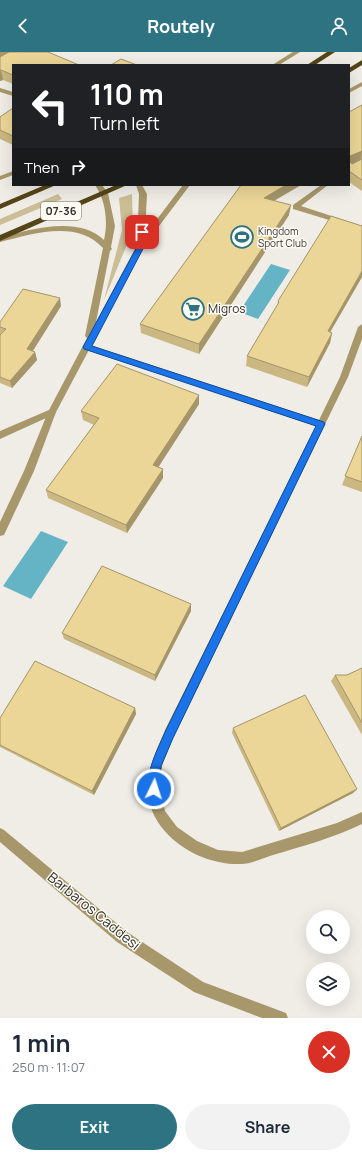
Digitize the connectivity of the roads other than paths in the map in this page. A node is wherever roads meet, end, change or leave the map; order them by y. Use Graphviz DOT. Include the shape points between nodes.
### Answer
graph roads {
  1 [pos="297,52"];
  2 [pos="332,52"];
  3 [pos="362,62"];
  4 [pos="276,64"];
  5 [pos="312,64"];
  6 [pos="350,70"];
  7 [pos="362,84"];
  8 [pos="0,90"];
  9 [pos="350,90"];
  10 [pos="10,93"];
  11 [pos="0,96"];
  12 [pos="12,173"];
  13 [pos="0,178"];
  14 [pos="50,186"];
  15 [pos="99,186"];
  16 [pos="121,186"];
  17 [pos="139,186"];
  18 [pos="186,186"];
  19 [pos="324,186"];
  20 [pos="104,193"];
  21 [pos="0,207"];
  22 [pos="362,228"];
  23 [pos="0,239"];
  24 [pos="141,245"];
  25 [pos="108,249"];
  26 [pos="362,327"];
  27 [pos="87,347"];
  28 [pos="52,412"];
  29 [pos="321,424"];
  30 [pos="0,436"];
  31 [pos="0,532"];
  32 [pos="362,818"];
  33 [pos="0,834"];
  34 [pos="281,1018"];
  1 -- 4 [label="street"];
  2 -- 5 [label="highway"];
  3 -- 6 [label="highway"];
  7 -- 9 [label="street"];
  8 -- 10 [label="street"];
  10 -- 11 [label="street"];
  12 -- 13 [label="street"];
  14 -- 21 [label="highway, 07-36"];
  15 -- 20 [label="street"];
  16 -- 20 [label="highway, 07-36"];
  17 -- 24 [label="street" via="143,194"];
  18 -- 24 [label="street"];
  19 -- 22 [label="street" via="296,207"];
  20 -- 23 [label="highway, 07-36"];
  20 -- 25 [label="street" via="111,226"];
  23 -- 25 [label="street" via="51,228 74,230 95,236"];
  24 -- 27 [label="street"];
  25 -- 27 [label="street"];
  26 -- 29 [label="street" via="344,377"];
  27 -- 28 [label="street"];
  27 -- 29 [label="street"];
  28 -- 30 [label="street"];
  28 -- 31 [label="street" via="29,471"];
  29 -- 32 [label="street" via="170,734 156,766 154,789 159,814 173,832 193,846 218,856 242,858 338,829"];
  33 -- 34 [label="street, Barbaros Caddesi" via="122,937 199,986"];
}
